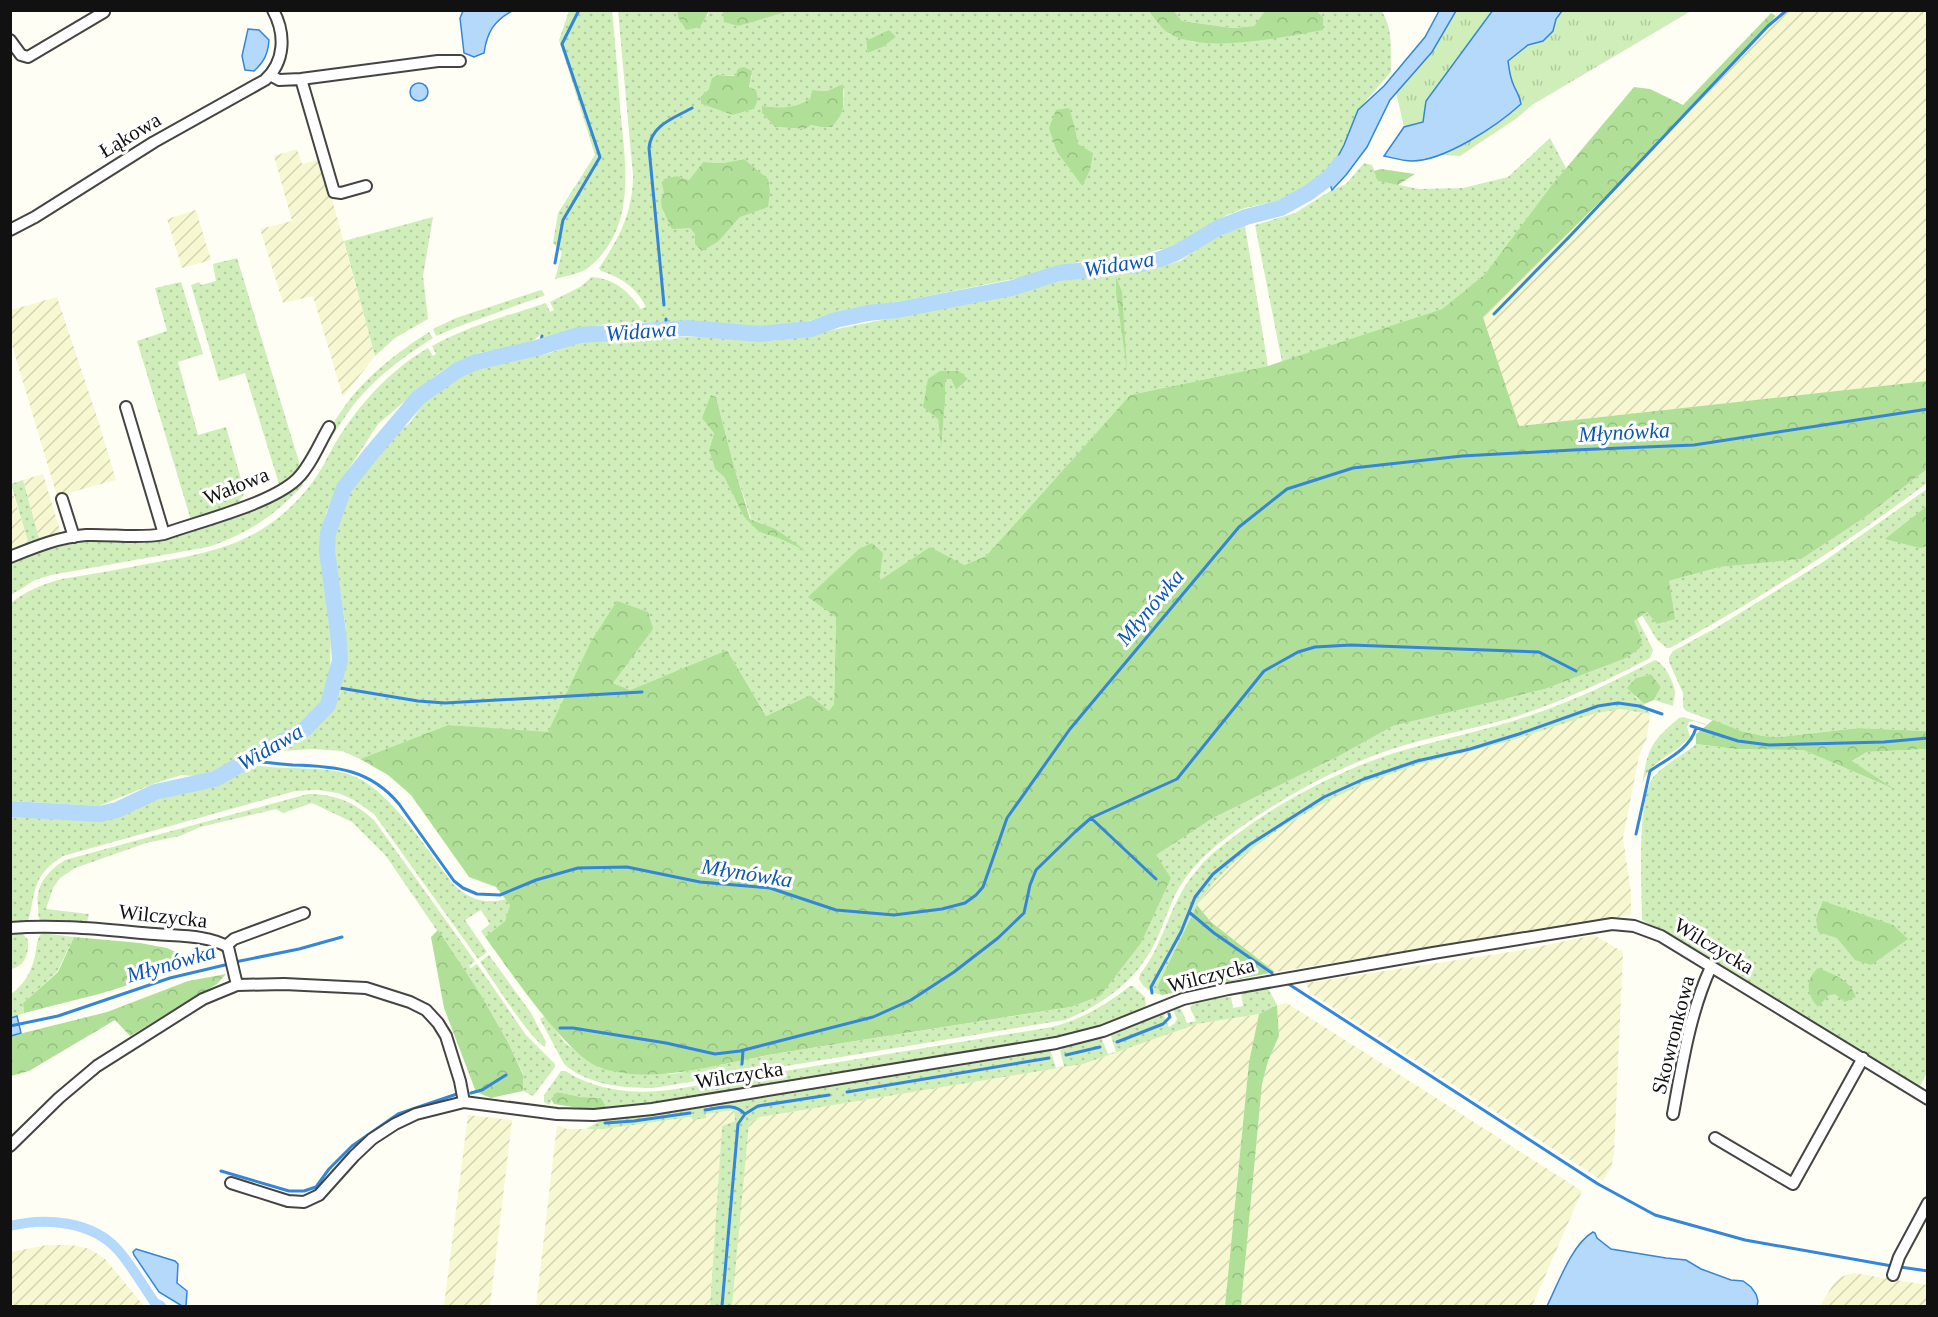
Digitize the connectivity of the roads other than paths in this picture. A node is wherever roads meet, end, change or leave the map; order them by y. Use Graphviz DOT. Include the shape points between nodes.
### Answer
graph roads {
  1 [pos="273,10"];
  2 [pos="104,12"];
  3 [pos="10,40"];
  4 [pos="454,61"];
  5 [pos="270,75"];
  6 [pos="302,79"];
  7 [pos="366,186"];
  8 [pos="10,230"];
  9 [pos="126,407"];
  10 [pos="329,427"];
  11 [pos="62,499"];
  12 [pos="165,534"];
  13 [pos="74,537"];
  14 [pos="10,557"];
  15 [pos="304,913"];
  16 [pos="10,928"];
  17 [pos="229,949"];
  18 [pos="1711,967"];
  19 [pos="237,985"];
  20 [pos="1863,1058"];
  21 [pos="1928,1099"];
  22 [pos="464,1102"];
  23 [pos="1673,1114"];
  24 [pos="1715,1138"];
  25 [pos="10,1146"];
  26 [pos="231,1184"];
  27 [pos="1928,1203"];
  28 [pos="1893,1275"];
  1 -- 5 [label="street" via="282,47 280,60"];
  2 -- 3 [label="street" via="28,57 21,56"];
  4 -- 6 [label="street"];
  5 -- 6 [label="street" via="279,80"];
  5 -- 8 [label="street, Łąkowa"];
  6 -- 7 [label="street" via="334,192"];
  9 -- 12 [label="street"];
  10 -- 12 [label="street, Wałowa" via="298,478 283,490"];
  11 -- 13 [label="street"];
  12 -- 13 [label="street, Wałowa"];
  13 -- 14 [label="street, Wałowa"];
  15 -- 17 [label="street" via="234,939"];
  16 -- 17 [label="street, Wilczycka" via="74,927 198,939"];
  17 -- 19 [label="street"];
  18 -- 20 [label="street, Wilczycka"];
  18 -- 22 [label="street, Wilczycka" via="1647,929 1623,924 1589,927 1201,995 1103,1031 1056,1043 663,1108 578,1114"];
  18 -- 23 [label="street, Skowronkowa" via="1695,1014"];
  19 -- 22 [label="street" via="366,988 426,1010 446,1036"];
  19 -- 25 [label="street" via="203,999 97,1066"];
  20 -- 21 [label="street, Wilczycka"];
  20 -- 24 [label="street" via="1793,1184"];
  22 -- 26 [label="street, Wilczycka" via="416,1114 384,1131 312,1200 296,1203"];
  27 -- 28 [label="street"];
}
